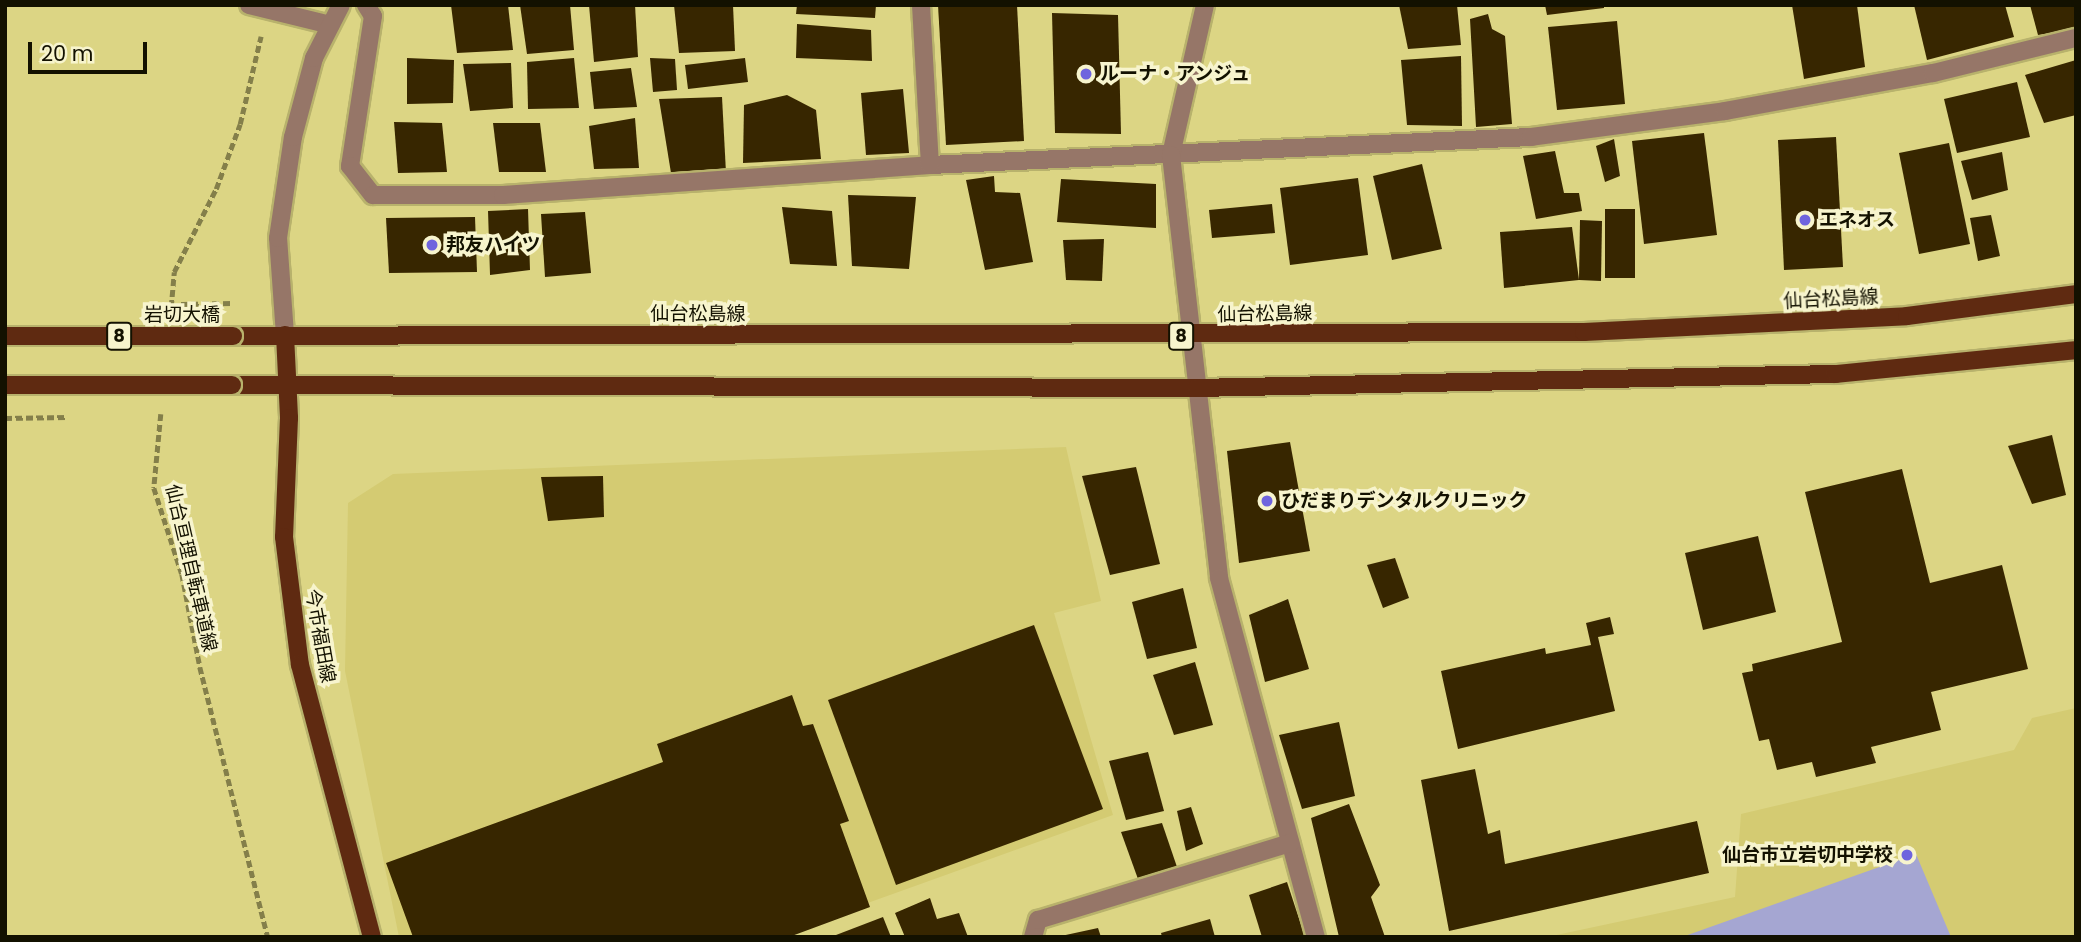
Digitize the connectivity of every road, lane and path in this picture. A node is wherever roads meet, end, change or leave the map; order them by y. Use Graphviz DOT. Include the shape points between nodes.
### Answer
graph roads {
  1 [pos="341,5"];
  2 [pos="366,5"];
  3 [pos="920,5"];
  4 [pos="1205,5"];
  5 [pos="257,7"];
  6 [pos="331,25"];
  7 [pos="2076,38"];
  8 [pos="1171,155"];
  9 [pos="930,165"];
  10 [pos="2076,294"];
  11 [pos="170,312"];
  12 [pos="285,335"];
  13 [pos="5,336"];
  14 [pos="1191,336"];
  15 [pos="2076,350"];
  16 [pos="5,385"];
  17 [pos="287,386"];
  18 [pos="1197,388"];
  19 [pos="162,407"];
  20 [pos="1290,844"];
  21 [pos="268,937"];
  22 [pos="372,937"];
  23 [pos="1033,937"];
  24 [pos="1316,937"];
  1 -- 6 [label="street"];
  2 -- 9 [label="street" via="373,16 350,166 373,195 503,195"];
  3 -- 9 [label="street"];
  4 -- 8 [label="street"];
  5 -- 6 [label="street"];
  5 -- 11 [label="path" via="240,124 216,189 174,272"];
  6 -- 12 [label="street" via="314,58 293,137 278,238"];
  7 -- 8 [label="street" via="1933,73 1751,106 1545,135"];
  8 -- 9 [label="street"];
  8 -- 14 [label="street"];
  10 -- 14 [label="main road, 仙台松島線 / 8" via="1907,316 1611,331"];
  12 -- 13 [label="main road, 岩切大橋 / 8, bridge"];
  12 -- 14 [label="main road, 仙台松島線 / 8"];
  12 -- 17 [label="main road, 今市福田線"];
  14 -- 18 [label="street"];
  15 -- 18 [label="main road" via="1836,374"];
  16 -- 17 [label="main road, bridge"];
  17 -- 18 [label="main road"];
  17 -- 22 [label="main road, 今市福田線" via="284,537 300,665"];
  18 -- 20 [label="street" via="1219,578"];
  19 -- 21 [label="path, 仙台亘理自転車道線" via="154,488 182,575 200,667"];
  20 -- 23 [label="street" via="1038,919"];
  20 -- 24 [label="street"];
}
